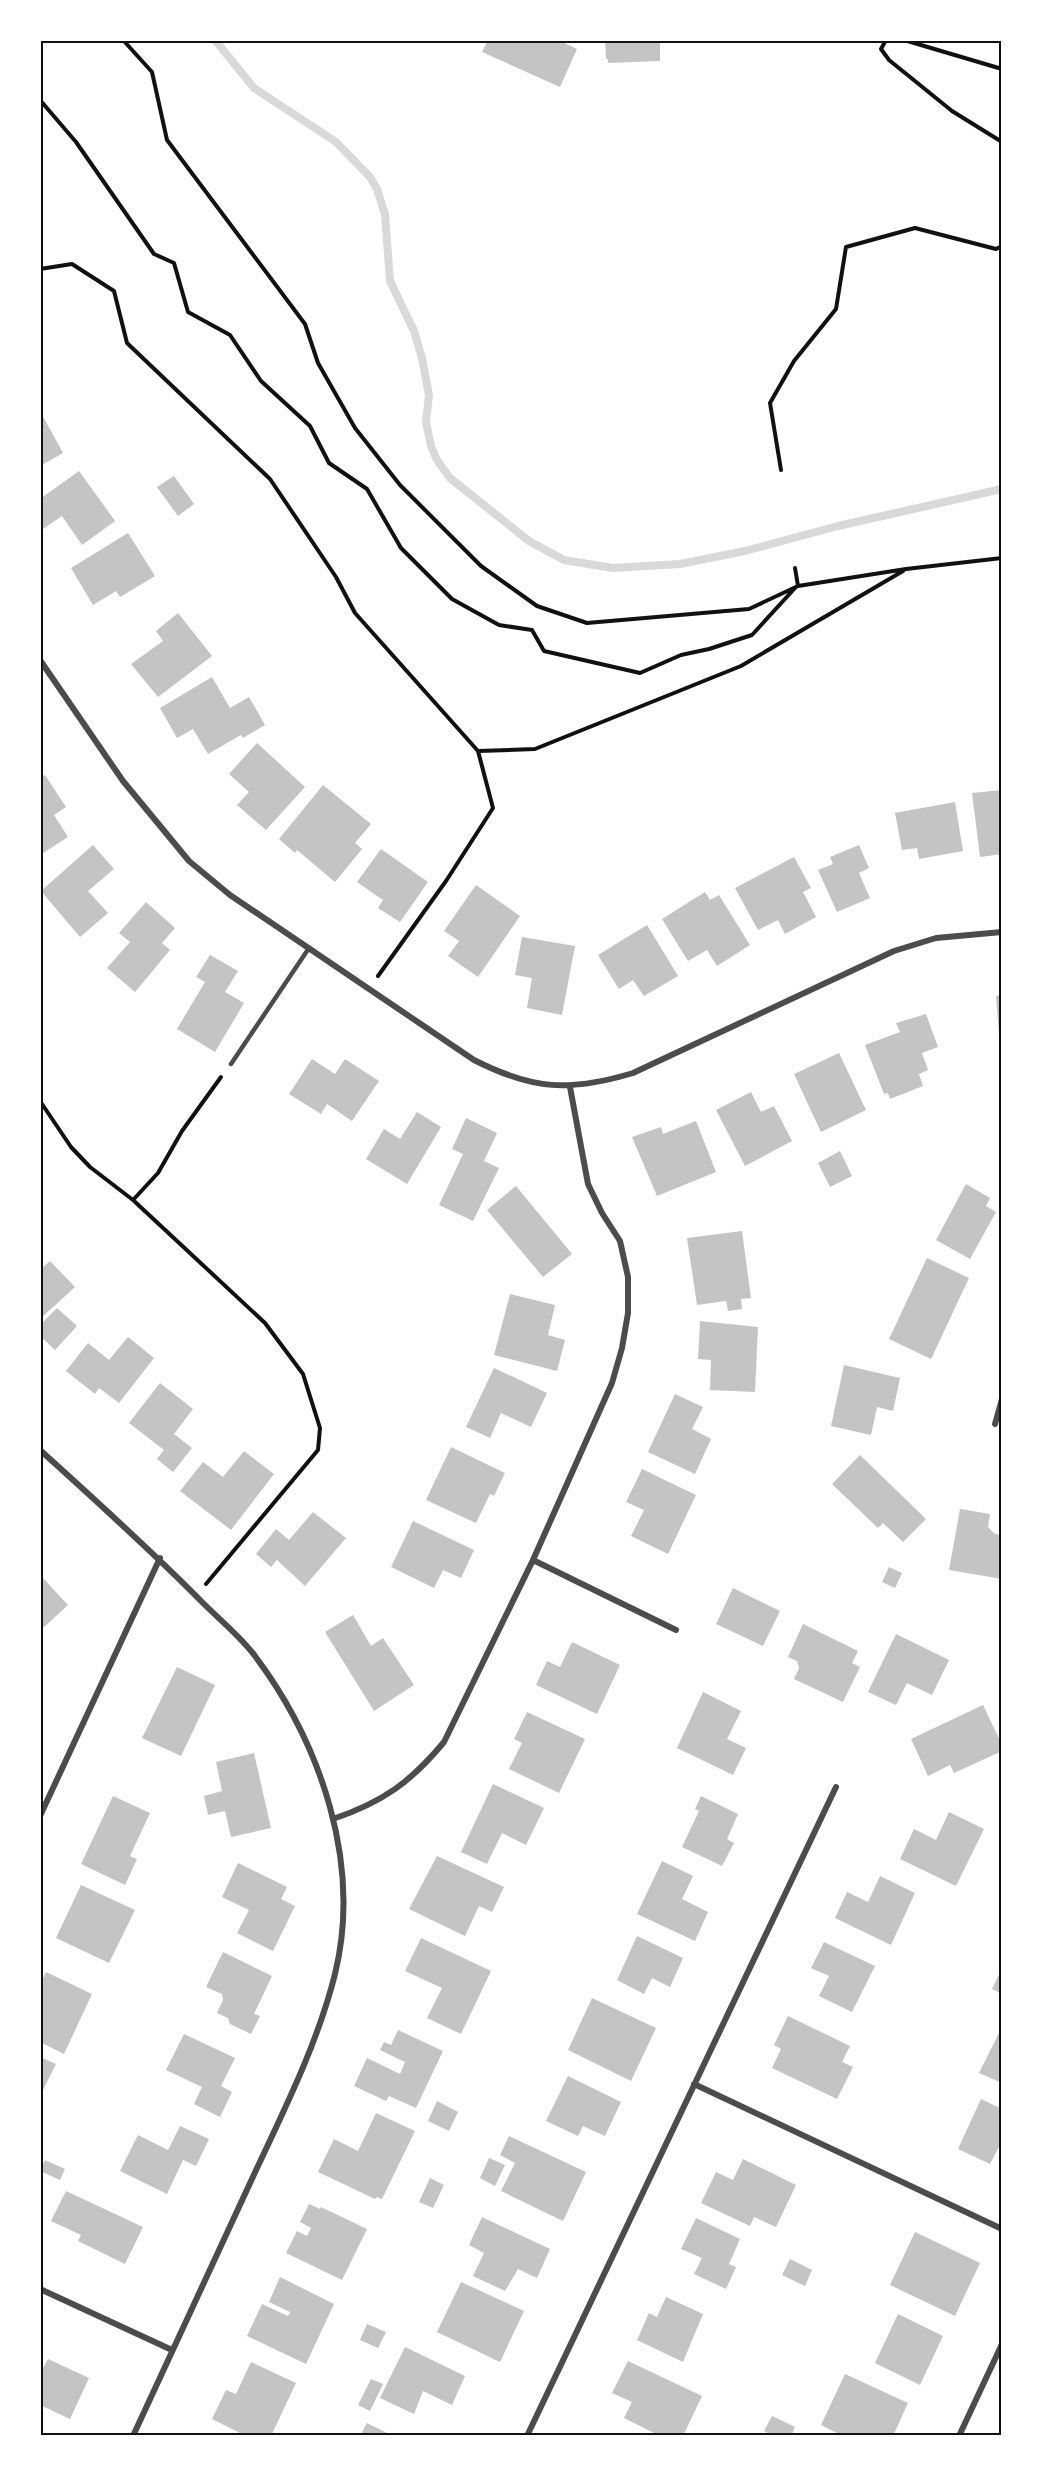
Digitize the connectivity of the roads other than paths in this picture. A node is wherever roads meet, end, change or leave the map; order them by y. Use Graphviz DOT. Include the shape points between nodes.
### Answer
graph roads {
  1 [pos="40,660"];
  2 [pos="1002,932"];
  3 [pos="309,948"];
  4 [pos="231,1064"];
  5 [pos="570,1087"];
  6 [pos="1002,1399"];
  7 [pos="995,1424"];
  8 [pos="40,1450"];
  9 [pos="160,1558"];
  10 [pos="533,1560"];
  11 [pos="676,1630"];
  12 [pos="836,1786"];
  13 [pos="40,1816"];
  14 [pos="333,1819"];
  15 [pos="694,2084"];
  16 [pos="1002,2229"];
  17 [pos="40,2289"];
  18 [pos="1002,2344"];
  19 [pos="172,2350"];
  20 [pos="133,2436"];
  21 [pos="527,2436"];
  22 [pos="959,2436"];
  1 -- 3 [label="street" via="123,781 189,861 230,895"];
  2 -- 5 [label="street" via="936,938 894,951 633,1073"];
  3 -- 4 [label="lane"];
  3 -- 5 [label="street" via="474,1060 532,1083"];
  5 -- 10 [label="street" via="588,1184 620,1241 628,1277 628,1312 612,1383"];
  6 -- 7 [label="street"];
  8 -- 9 [label="street"];
  9 -- 13 [label="street"];
  9 -- 14 [label="street" via="254,1654 280,1692 314,1756"];
  10 -- 11 [label="street"];
  10 -- 14 [label="street" via="444,1742 423,1767 393,1792"];
  12 -- 15 [label="street"];
  14 -- 19 [label="street" via="343,1902 335,1972 325,2006 312,2047"];
  15 -- 16 [label="street"];
  15 -- 21 [label="street"];
  17 -- 19 [label="street"];
  18 -- 22 [label="street"];
  19 -- 20 [label="street"];
}
